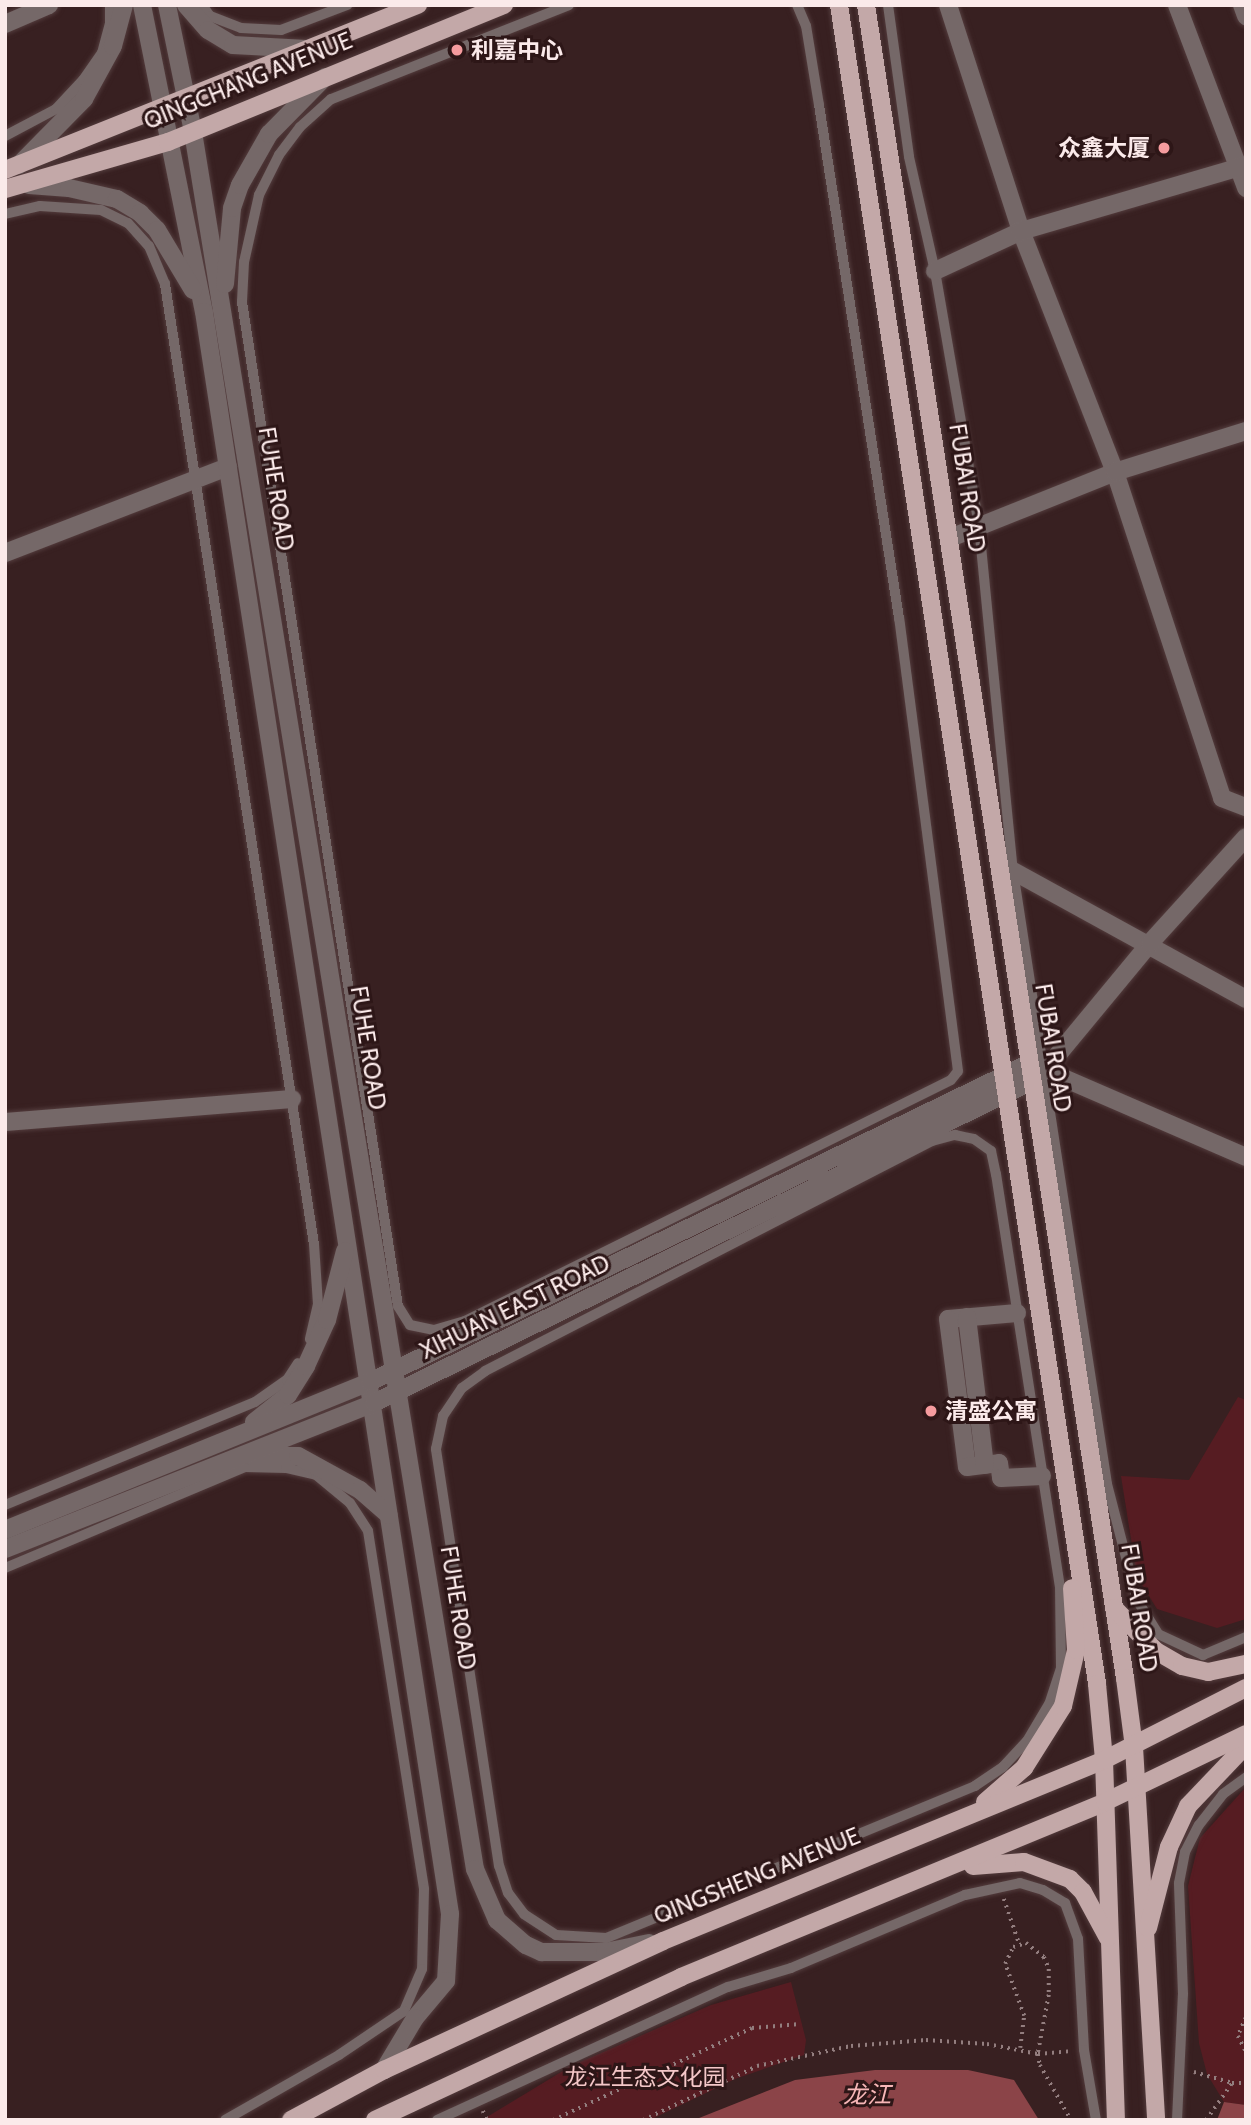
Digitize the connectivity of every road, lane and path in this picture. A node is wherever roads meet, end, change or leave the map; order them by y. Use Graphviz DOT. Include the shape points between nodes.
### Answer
graph roads {
  1 [pos="110,5"];
  2 [pos="124,5"];
  3 [pos="142,5"];
  4 [pos="167,5"];
  5 [pos="186,5"];
  6 [pos="202,5"];
  7 [pos="347,5"];
  8 [pos="418,5"];
  9 [pos="504,5"];
  10 [pos="569,5"];
  11 [pos="796,5"];
  12 [pos="828,5"];
  13 [pos="839,5"];
  14 [pos="866,5"];
  15 [pos="874,5"];
  16 [pos="888,5"];
  17 [pos="948,5"];
  18 [pos="1177,5"];
  19 [pos="1242,5"];
  20 [pos="44,7"];
  21 [pos="1246,16"];
  22 [pos="5,24"];
  23 [pos="872,36"];
  24 [pos="847,41"];
  25 [pos="317,49"];
  26 [pos="325,77"];
  27 [pos="187,100"];
  28 [pos="163,108"];
  29 [pos="193,132"];
  30 [pos="5,136"];
  31 [pos="169,142"];
  32 [pos="1242,166"];
  33 [pos="12,168"];
  34 [pos="10,188"];
  35 [pos="1246,188"];
  36 [pos="5,214"];
  37 [pos="1021,231"];
  38 [pos="935,271"];
  39 [pos="204,312"];
  40 [pos="223,319"];
  41 [pos="1246,430"];
  42 [pos="228,467"];
  43 [pos="1115,472"];
  44 [pos="195,477"];
  45 [pos="979,526"];
  46 [pos="950,538"];
  47 [pos="5,553"];
  48 [pos="1246,807"];
  49 [pos="1246,837"];
  50 [pos="1013,871"];
  51 [pos="1150,943"];
  52 [pos="1246,999"];
  53 [pos="1035,1071"];
  54 [pos="1007,1082"];
  55 [pos="292,1099"];
  56 [pos="5,1122"];
  57 [pos="1246,1157"];
  58 [pos="346,1244"];
  59 [pos="1017,1313"];
  60 [pos="396,1370"];
  61 [pos="370,1382"];
  62 [pos="400,1391"];
  63 [pos="374,1403"];
  64 [pos="236,1435"];
  65 [pos="211,1466"];
  66 [pos="1042,1476"];
  67 [pos="5,1505"];
  68 [pos="389,1515"];
  69 [pos="1073,1522"];
  70 [pos="6,1525"];
  71 [pos="5,1549"];
  72 [pos="5,1568"];
  73 [pos="1114,1608"];
  74 [pos="1246,1637"];
  75 [pos="1246,1664"];
  76 [pos="1246,1688"];
  77 [pos="1246,1734"];
  78 [pos="1246,1745"];
  79 [pos="1134,1746"];
  80 [pos="1104,1760"];
  81 [pos="1246,1777"];
  82 [pos="1135,1788"];
  83 [pos="1105,1802"];
  84 [pos="957,1820"];
  85 [pos="913,1884"];
  86 [pos="999,1886"];
  87 [pos="663,1941"];
  88 [pos="1018,1943"];
  89 [pos="1111,1945"];
  90 [pos="1146,1962"];
  91 [pos="1246,2018"];
  92 [pos="800,2024"];
  93 [pos="1019,2049"];
  94 [pos="1084,2050"];
  95 [pos="1246,2052"];
  96 [pos="1038,2054"];
  97 [pos="1182,2069"];
  98 [pos="384,2070"];
  99 [pos="1232,2083"];
  100 [pos="1246,2083"];
  101 [pos="489,2111"];
  102 [pos="1115,2111"];
  103 [pos="1156,2111"];
  104 [pos="478,2117"];
  105 [pos="225,2120"];
  106 [pos="292,2120"];
  107 [pos="375,2120"];
  108 [pos="437,2120"];
  109 [pos="553,2120"];
  110 [pos="643,2120"];
  111 [pos="1071,2120"];
  112 [pos="1096,2120"];
  113 [pos="1177,2120"];
  114 [pos="1206,2120"];
  1 -- 30 [label="lane" via="102,54 83,80 56,109"];
  2 -- 33 [label="street" via="113,46 84,99"];
  3 -- 28 [label="street, FUHE ROAD"];
  4 -- 27 [label="street, FUHE ROAD"];
  5 -- 25 [label="street" via="208,30 233,45"];
  6 -- 7 [label="lane" via="210,16 241,28 281,30"];
  8 -- 25 [label="main road, QINGCHANG AVENUE"];
  9 -- 26 [label="main road, QINGCHANG AVENUE"];
  10 -- 11 [label="lane" via="331,99 300,127 279,155 259,195 244,262 242,302 398,1306 410,1325 434,1330 464,1321 951,1080 958,1071 899,618 817,91 806,26"];
  12 -- 24 [label="main road"];
  13 -- 24 [label="main road"];
  14 -- 23 [label="main road, FUBAI ROAD"];
  15 -- 23 [label="main road"];
  16 -- 38 [label="lane" via="909,157"];
  17 -- 37 [label="street"];
  18 -- 32 [label="street"];
  19 -- 21 [label="street"];
  20 -- 22 [label="street"];
  23 -- 46 [label="main road, FUBAI ROAD"];
  24 -- 54 [label="main road"];
  25 -- 27 [label="main road, QINGCHANG AVENUE"];
  26 -- 29 [label="main road, QINGCHANG AVENUE"];
  26 -- 40 [label="street" via="269,134 240,186 227,241"];
  27 -- 28 [label="main road, QINGCHANG AVENUE"];
  27 -- 29 [label="street, FUHE ROAD"];
  28 -- 31 [label="street, FUHE ROAD"];
  28 -- 33 [label="main road, QINGCHANG AVENUE"];
  29 -- 31 [label="main road, QINGCHANG AVENUE"];
  29 -- 40 [label="street, FUHE ROAD"];
  31 -- 34 [label="main road, QINGCHANG AVENUE"];
  31 -- 39 [label="street, FUHE ROAD"];
  32 -- 35 [label="street"];
  32 -- 37 [label="street"];
  34 -- 39 [label="street" via="69,188 117,199 140,213 163,239"];
  36 -- 44 [label="lane" via="40,206 101,210 128,223 149,246 164,284"];
  37 -- 38 [label="street"];
  37 -- 43 [label="street"];
  38 -- 45 [label="lane"];
  39 -- 42 [label="street, FUHE ROAD"];
  40 -- 60 [label="street, FUHE ROAD"];
  41 -- 43 [label="street"];
  42 -- 44 [label="street"];
  42 -- 58 [label="street, FUHE ROAD"];
  43 -- 45 [label="street"];
  43 -- 48 [label="street" via="1222,798"];
  44 -- 47 [label="street"];
  44 -- 55 [label="lane"];
  45 -- 46 [label="street"];
  45 -- 50 [label="lane"];
  46 -- 53 [label="main road, FUBAI ROAD"];
  49 -- 51 [label="street"];
  50 -- 51 [label="street"];
  50 -- 53 [label="lane"];
  51 -- 52 [label="street"];
  51 -- 53 [label="street"];
  53 -- 54 [label="street, XIHUAN EAST ROAD"];
  53 -- 57 [label="street"];
  53 -- 73 [label="main road, FUBAI ROAD"];
  53 -- 74 [label="lane" via="1107,1484 1137,1600 1158,1634 1186,1651 1203,1655"];
  54 -- 60 [label="street, XIHUAN EAST ROAD"];
  54 -- 62 [label="street, XIHUAN EAST ROAD"];
  54 -- 69 [label="main road"];
  55 -- 56 [label="street"];
  55 -- 67 [label="lane" via="318,1269 318,1304 313,1333 287,1380 255,1402"];
  58 -- 61 [label="street, FUHE ROAD"];
  58 -- 64 [label="street" via="327,1320 306,1366 288,1395"];
  59 -- 66 [label="lane"];
  59 -- 66 [label="street" via="948,1320 967,1467 999,1463 1001,1478"];
  59 -- 66 [label="lane" via="991,1151 974,1139 955,1135 932,1140 485,1371 462,1388 443,1416 436,1449 499,1866 508,1893 523,1914 556,1936 606,1938 975,1786 1003,1767 1033,1732 1061,1668 1060,1586"];
  60 -- 61 [label="street, XIHUAN EAST ROAD"];
  60 -- 62 [label="street, FUHE ROAD"];
  61 -- 63 [label="street, FUHE ROAD"];
  61 -- 64 [label="street, XIHUAN EAST ROAD"];
  62 -- 63 [label="street, XIHUAN EAST ROAD"];
  62 -- 87 [label="street, FUHE ROAD" via="475,1869 485,1900 497,1920 541,1952 605,1952"];
  63 -- 65 [label="street, XIHUAN EAST ROAD"];
  63 -- 68 [label="street, FUHE ROAD"];
  64 -- 70 [label="street, XIHUAN EAST ROAD"];
  65 -- 68 [label="street" via="259,1454 298,1456 360,1490"];
  65 -- 71 [label="street, XIHUAN EAST ROAD"];
  68 -- 98 [label="street, FUHE ROAD" via="452,1944 446,1981 415,2018"];
  69 -- 80 [label="main road"];
  69 -- 84 [label="main road" via="1069,1568 1076,1650 1063,1706 1024,1768 995,1795"];
  72 -- 105 [label="lane" via="245,1467 286,1468 316,1475 350,1503 368,1531 424,1889 422,1969 404,2011 339,2055"];
  73 -- 75 [label="main road" via="1156,1651 1182,1666 1208,1672"];
  73 -- 79 [label="main road, FUBAI ROAD"];
  76 -- 79 [label="main road, QINGSHENG AVENUE"];
  77 -- 82 [label="main road"];
  78 -- 90 [label="main road" via="1212,1778 1184,1816 1169,1847 1148,1928"];
  79 -- 80 [label="main road, QINGSHENG AVENUE"];
  79 -- 82 [label="main road, FUBAI ROAD"];
  80 -- 83 [label="main road"];
  80 -- 84 [label="main road, QINGSHENG AVENUE"];
  81 -- 97 [label="lane" via="1212,1808 1185,1852 1179,1883"];
  82 -- 83 [label="main road"];
  82 -- 90 [label="main road, FUBAI ROAD"];
  83 -- 85 [label="main road"];
  83 -- 89 [label="main road"];
  84 -- 87 [label="main road, QINGSHENG AVENUE"];
  85 -- 89 [label="main road" via="985,1863 1048,1867 1083,1892"];
  85 -- 107 [label="main road" via="681,1978"];
  86 -- 88 [label="path"];
  86 -- 94 [label="lane" via="1020,1883 1065,1903 1078,1939"];
  86 -- 108 [label="lane" via="965,1895 790,1968 728,1986"];
  87 -- 98 [label="main road, QINGSHENG AVENUE"];
  88 -- 93 [label="path" via="1005,1968 1024,2015"];
  88 -- 96 [label="path" via="1039,1952 1049,1969"];
  89 -- 102 [label="main road"];
  90 -- 103 [label="main road, FUBAI ROAD"];
  91 -- 95 [label="path" via="1238,2036"];
  92 -- 109 [label="path" via="752,2028"];
  93 -- 96 [label="path"];
  93 -- 110 [label="path" via="926,2040 851,2046 757,2066"];
  94 -- 96 [label="path"];
  94 -- 112 [label="lane"];
  96 -- 111 [label="path"];
  97 -- 99 [label="path"];
  97 -- 113 [label="lane"];
  98 -- 106 [label="main road, QINGSHENG AVENUE"];
  99 -- 100 [label="path"];
  99 -- 114 [label="path"];
  101 -- 104 [label="path"];
}
